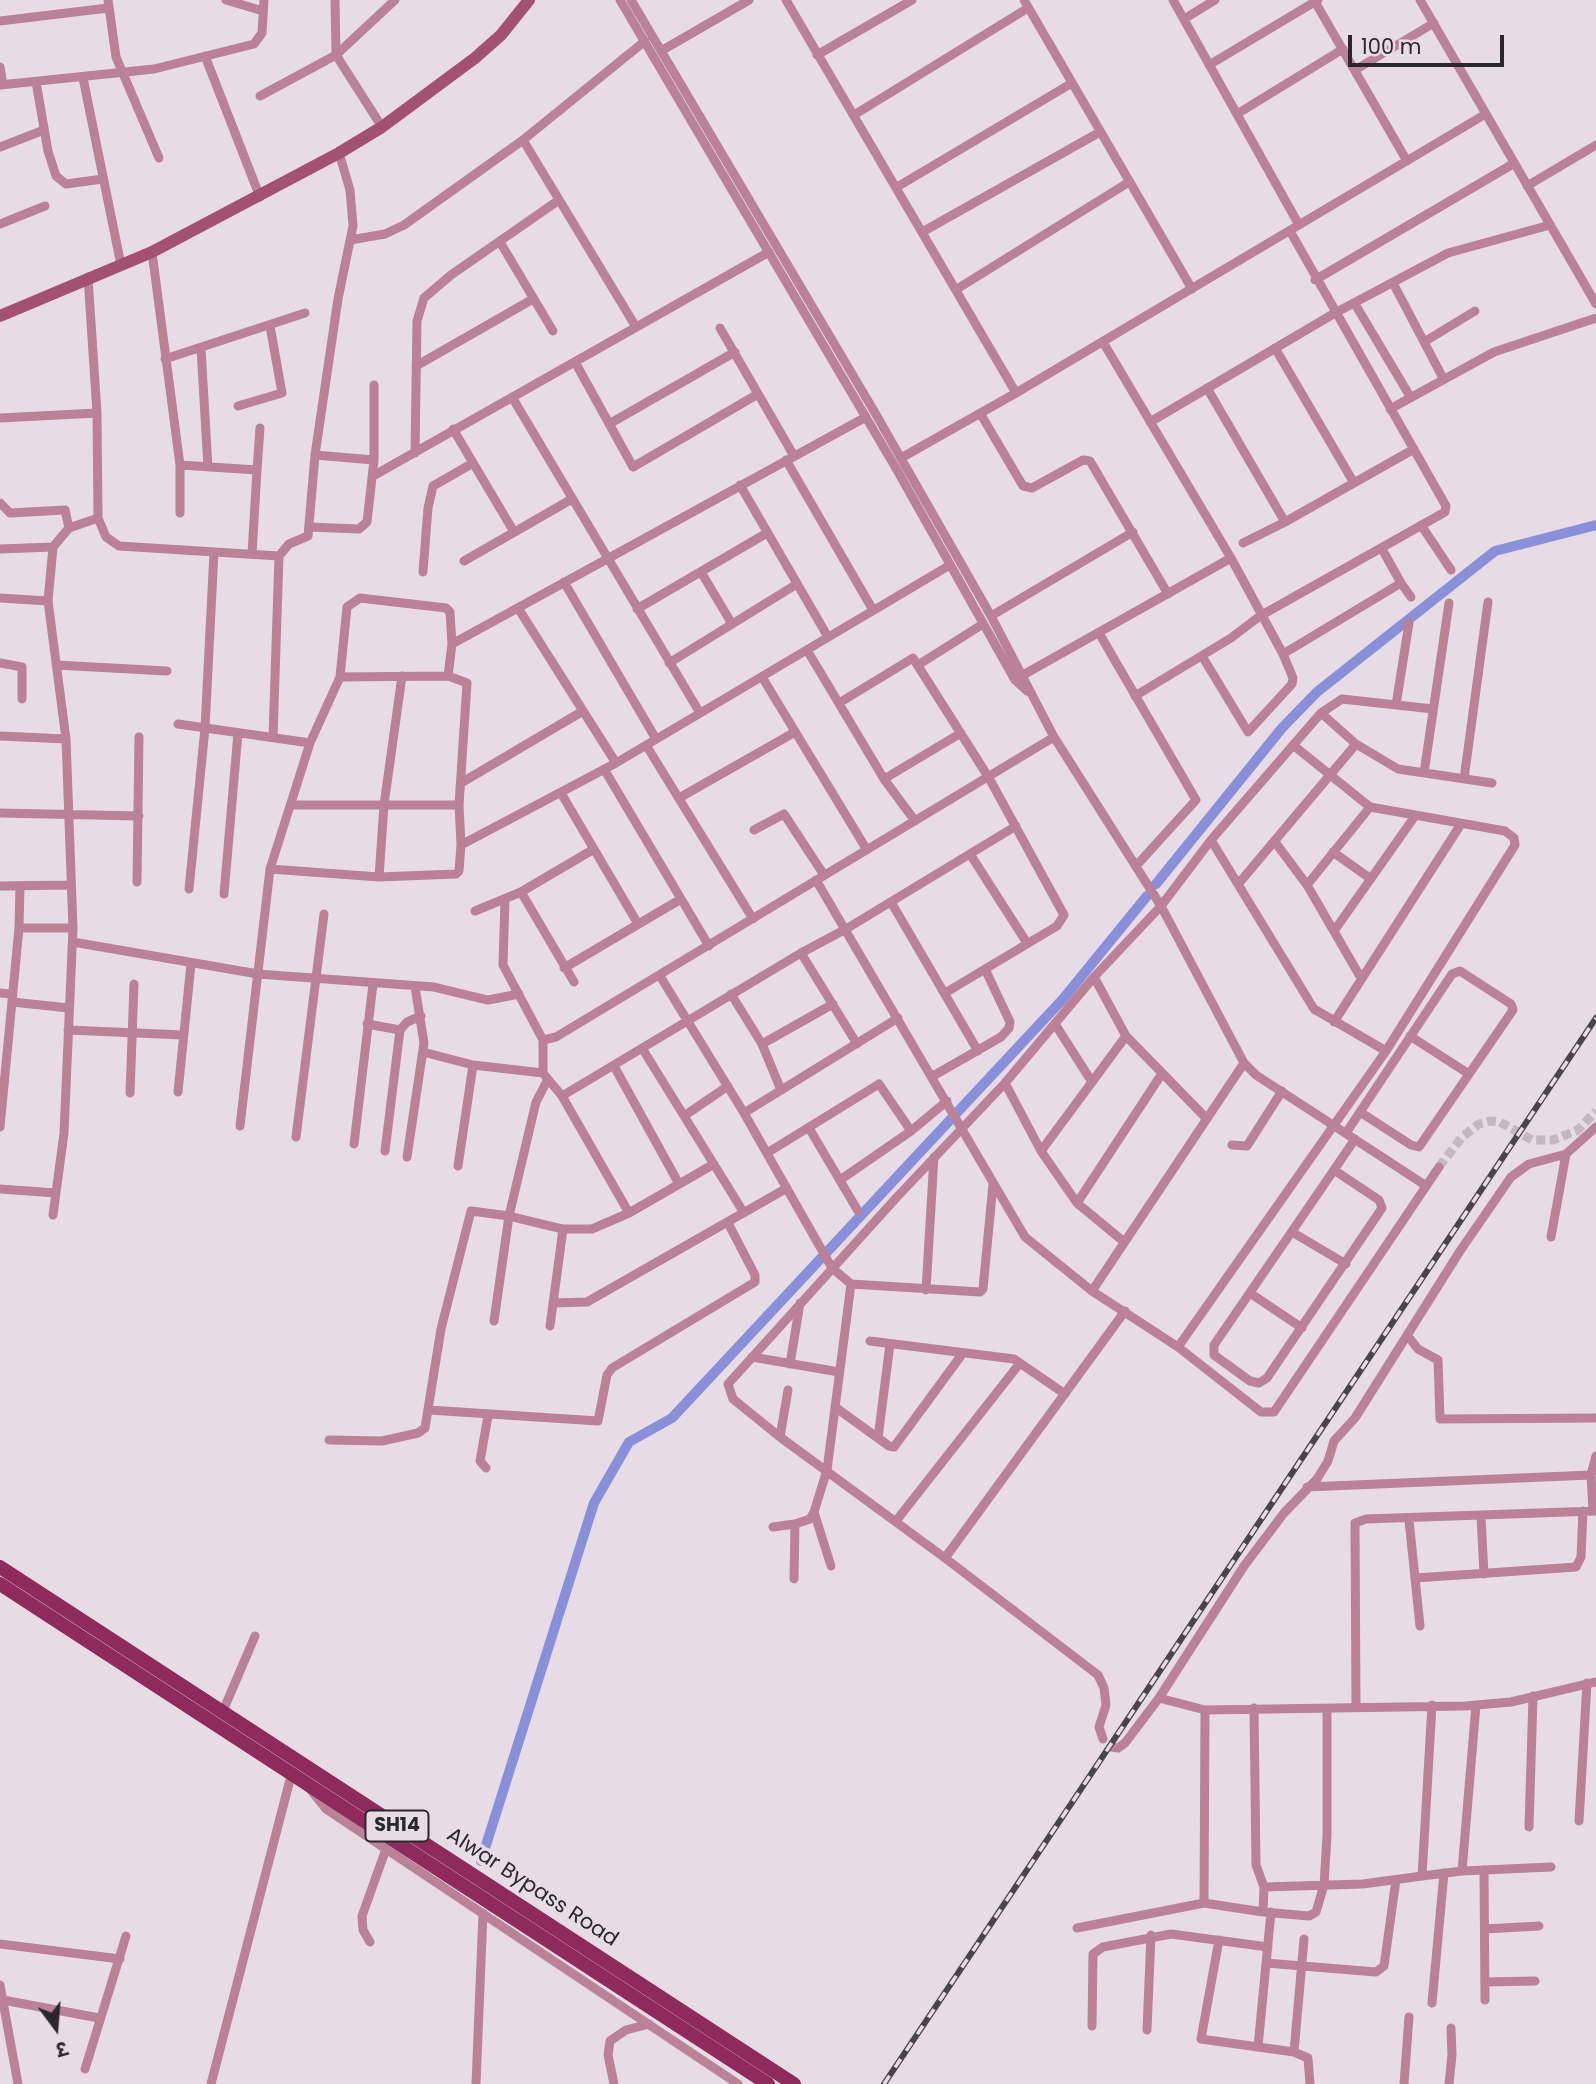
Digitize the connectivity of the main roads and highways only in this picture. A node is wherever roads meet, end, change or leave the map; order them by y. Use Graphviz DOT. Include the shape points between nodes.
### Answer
graph roads {
  1 [pos="0,1567"];
  2 [pos="0,1584"];
  3 [pos="768,2084"];
  4 [pos="794,2084"];
  1 -- 4 [label="main road, Alwar Bypass Road / SH14"];
  2 -- 3 [label="main road, Alwar Bypass Road / SH14"];
}
